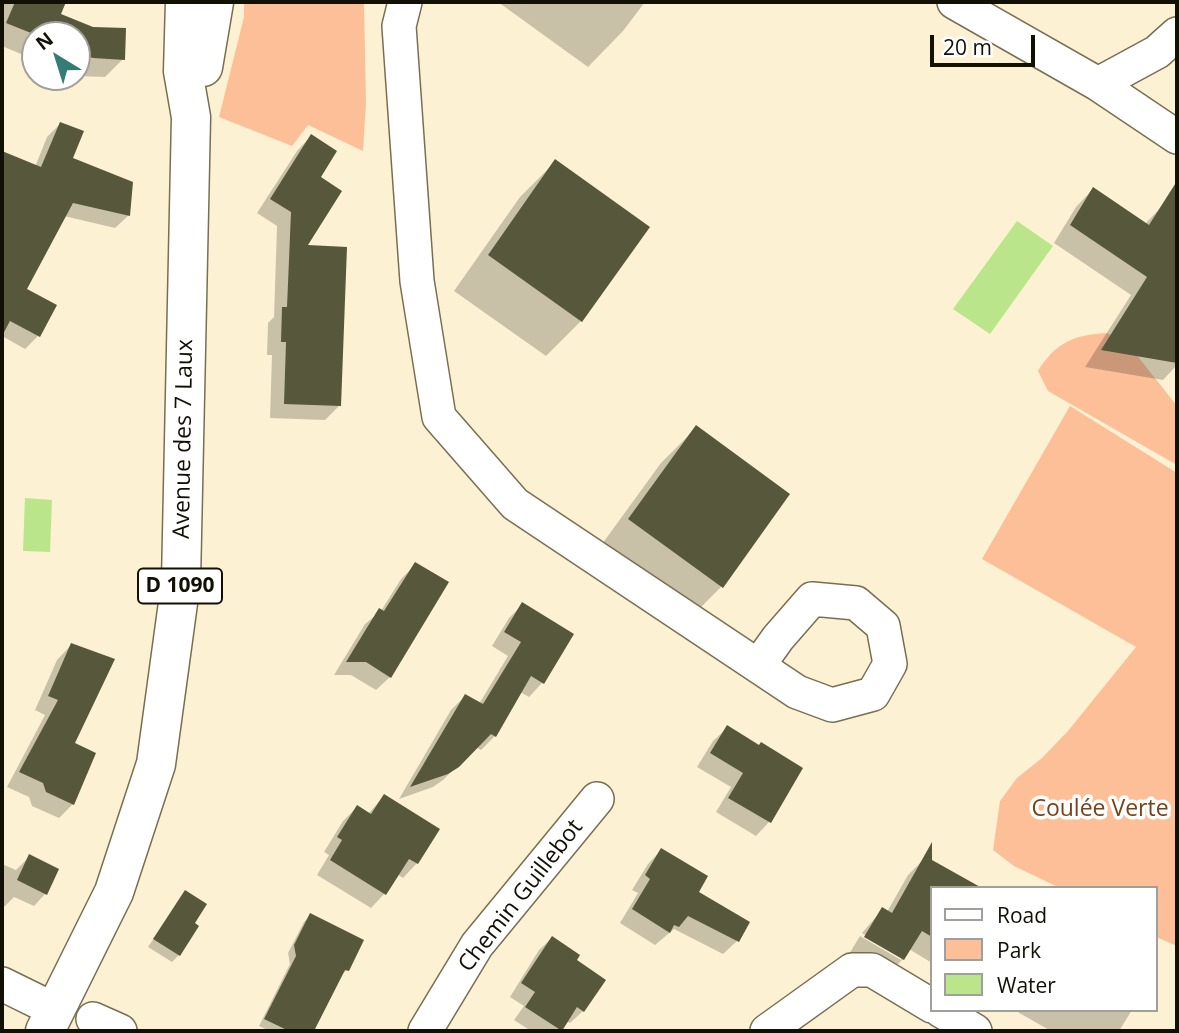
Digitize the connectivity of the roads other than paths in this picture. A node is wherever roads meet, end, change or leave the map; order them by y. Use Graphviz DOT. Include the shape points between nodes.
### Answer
graph roads {
  1 [pos="185,2"];
  2 [pos="214,2"];
  3 [pos="405,2"];
  4 [pos="954,2"];
  5 [pos="1177,34"];
  6 [pos="1098,84"];
  7 [pos="191,117"];
  8 [pos="1177,137"];
  9 [pos="758,666"];
  10 [pos="597,799"];
  11 [pos="2,984"];
  12 [pos="930,1005"];
  13 [pos="943,1012"];
  14 [pos="50,1021"];
  15 [pos="425,1031"];
  16 [pos="767,1031"];
  17 [pos="975,1031"];
  1 -- 7 [label="main road, D 1090" via="183,71"];
  2 -- 7 [label="main road, D 1090"];
  3 -- 9 [label="street" via="400,26 417,281 439,417 515,504"];
  4 -- 6 [label="street"];
  5 -- 6 [label="street" via="1157,52"];
  6 -- 8 [label="street"];
  7 -- 14 [label="main road, Avenue des 7 Laux / D 1090" via="181,581 156,764 114,892"];
  10 -- 15 [label="street, Chemin Guillebot" via="477,945"];
  11 -- 14 [label="street"];
  12 -- 16 [label="street" via="873,970 852,970"];
  13 -- 17 [label="street"];
}
